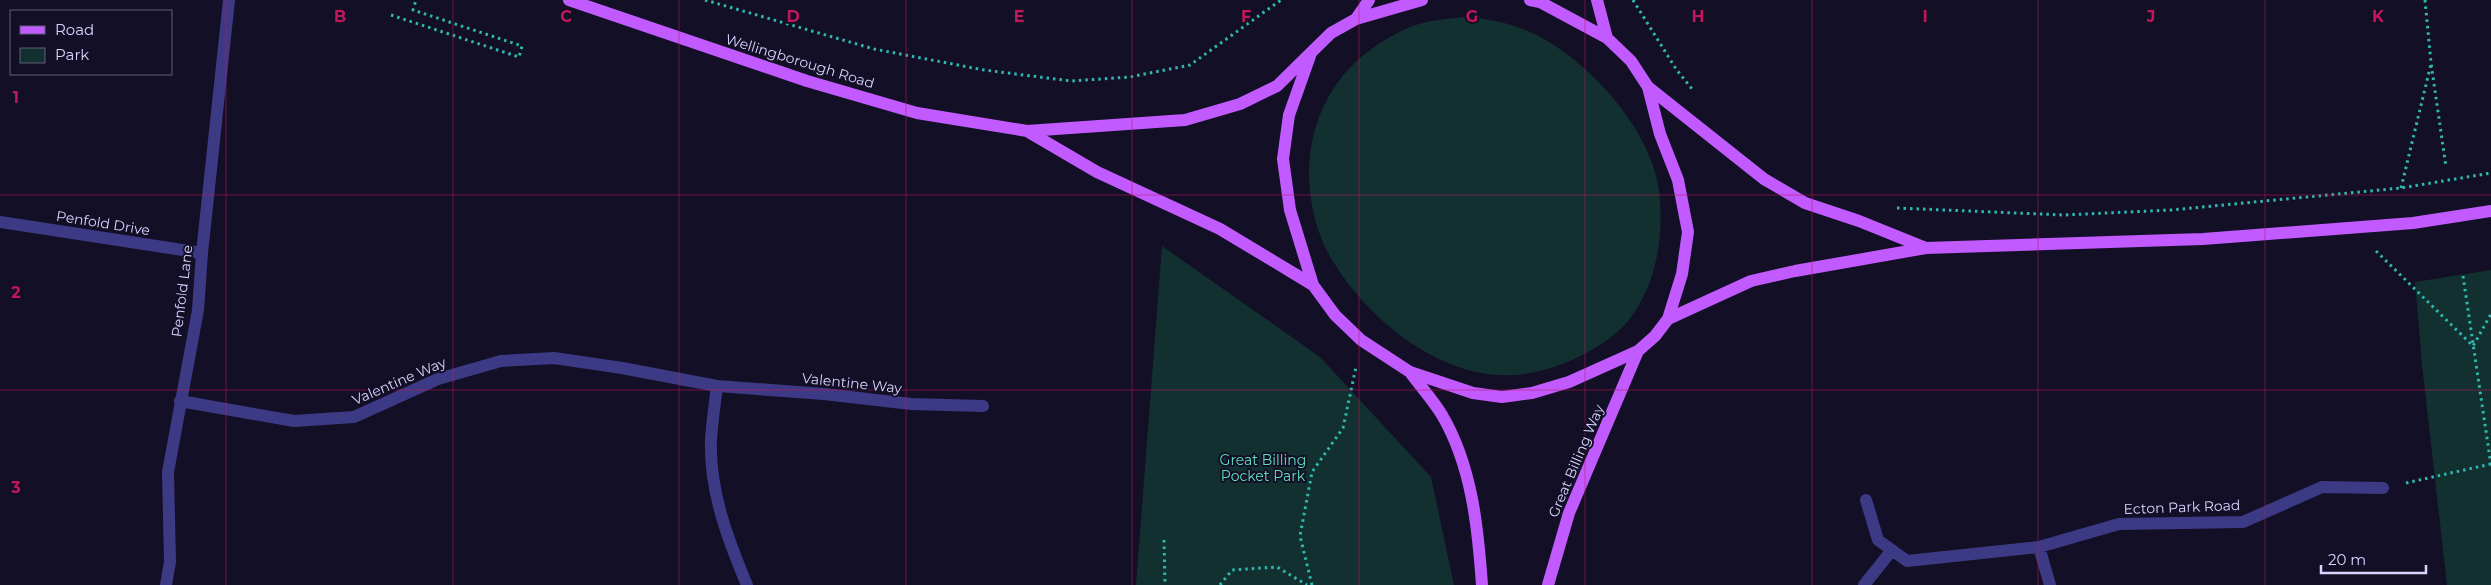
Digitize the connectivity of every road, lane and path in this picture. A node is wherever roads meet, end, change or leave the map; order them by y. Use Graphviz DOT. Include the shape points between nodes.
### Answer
graph roads {
  1 [pos="229,0"];
  2 [pos="416,0"];
  3 [pos="569,0"];
  4 [pos="705,0"];
  5 [pos="1281,0"];
  6 [pos="1369,0"];
  7 [pos="1422,0"];
  8 [pos="1530,0"];
  9 [pos="1596,0"];
  10 [pos="1633,0"];
  11 [pos="2425,0"];
  12 [pos="391,15"];
  13 [pos="1356,19"];
  14 [pos="1607,38"];
  15 [pos="1311,54"];
  16 [pos="2431,63"];
  17 [pos="1648,87"];
  18 [pos="1694,90"];
  19 [pos="1027,131"];
  20 [pos="2446,167"];
  21 [pos="2491,173"];
  22 [pos="2401,188"];
  23 [pos="1895,208"];
  24 [pos="2491,211"];
  25 [pos="0,222"];
  26 [pos="2352,228"];
  27 [pos="1926,248"];
  28 [pos="202,253"];
  29 [pos="2463,276"];
  30 [pos="1313,285"];
  31 [pos="2491,314"];
  32 [pos="1668,319"];
  33 [pos="1361,340"];
  34 [pos="2474,346"];
  35 [pos="1638,351"];
  36 [pos="1410,372"];
  37 [pos="717,386"];
  38 [pos="180,401"];
  39 [pos="984,406"];
  40 [pos="2491,465"];
  41 [pos="2383,488"];
  42 [pos="1866,500"];
  43 [pos="1164,540"];
  44 [pos="2039,547"];
  45 [pos="1892,550"];
  46 [pos="166,585"];
  47 [pos="747,585"];
  48 [pos="1165,585"];
  49 [pos="1220,585"];
  50 [pos="1307,585"];
  51 [pos="1312,585"];
  52 [pos="1482,585"];
  53 [pos="1548,585"];
  54 [pos="1864,585"];
  55 [pos="2050,585"];
  1 -- 28 [label="street, Penfold Lane"];
  2 -- 12 [label="path" via="413,10 522,46 519,57"];
  3 -- 19 [label="main road, Wellingborough Road" via="807,81 917,113"];
  4 -- 5 [label="path" via="874,49 984,70 1071,81 1130,77 1190,66"];
  6 -- 13 [label="main road"];
  7 -- 13 [label="main road"];
  8 -- 14 [label="main road" via="1540,2"];
  9 -- 14 [label="main road"];
  10 -- 18 [label="path" via="1676,69"];
  11 -- 16 [label="path"];
  13 -- 15 [label="main road, Wellingborough Road" via="1331,33"];
  14 -- 17 [label="main road" via="1631,61"];
  15 -- 19 [label="main road, Wellingborough Road" via="1277,86 1240,104 1185,120"];
  15 -- 30 [label="main road" via="1289,115 1283,160 1290,210"];
  16 -- 20 [label="path"];
  16 -- 22 [label="path"];
  17 -- 27 [label="main road" via="1764,179 1805,203 1859,220"];
  17 -- 32 [label="main road" via="1660,134 1678,180 1688,232 1682,274"];
  19 -- 30 [label="main road, Wellingborough Road" via="1097,172 1220,229"];
  21 -- 22 [label="path"];
  22 -- 23 [label="path" via="2171,210 2064,215"];
  24 -- 26 [label="main road"];
  25 -- 28 [label="street, Penfold Drive"];
  26 -- 27 [label="main road" via="2203,239"];
  26 -- 34 [label="path"];
  27 -- 32 [label="main road" via="1751,281"];
  28 -- 38 [label="street, Penfold Lane" via="198,310"];
  29 -- 34 [label="path"];
  30 -- 33 [label="main road"];
  31 -- 34 [label="path"];
  32 -- 35 [label="main road"];
  33 -- 36 [label="main road"];
  33 -- 51 [label="path" via="1342,428 1312,472 1300,536"];
  34 -- 40 [label="path"];
  35 -- 36 [label="main road" via="1569,382 1532,394 1502,397 1473,393"];
  35 -- 53 [label="main road, Great Billing Way" via="1569,512"];
  36 -- 52 [label="main road" via="1442,415 1463,460 1476,523"];
  37 -- 38 [label="street, Valentine Way" via="554,358 501,360 447,376 354,417 294,421"];
  37 -- 39 [label="street, Valentine Way" via="911,404"];
  37 -- 47 [label="street" via="711,440 714,487 731,547"];
  38 -- 46 [label="street, Penfold Lane" via="168,472 170,562"];
  40 -- 41 [label="path"];
  41 -- 44 [label="street, Ecton Park Road" via="2322,487 2243,522 2120,524"];
  42 -- 45 [label="street, Ecton Park Road" via="1878,540"];
  43 -- 48 [label="path"];
  44 -- 45 [label="street, Ecton Park Road" via="1907,560"];
  44 -- 55 [label="street"];
  45 -- 54 [label="street"];
  49 -- 50 [label="path" via="1232,570 1277,567"];
}
